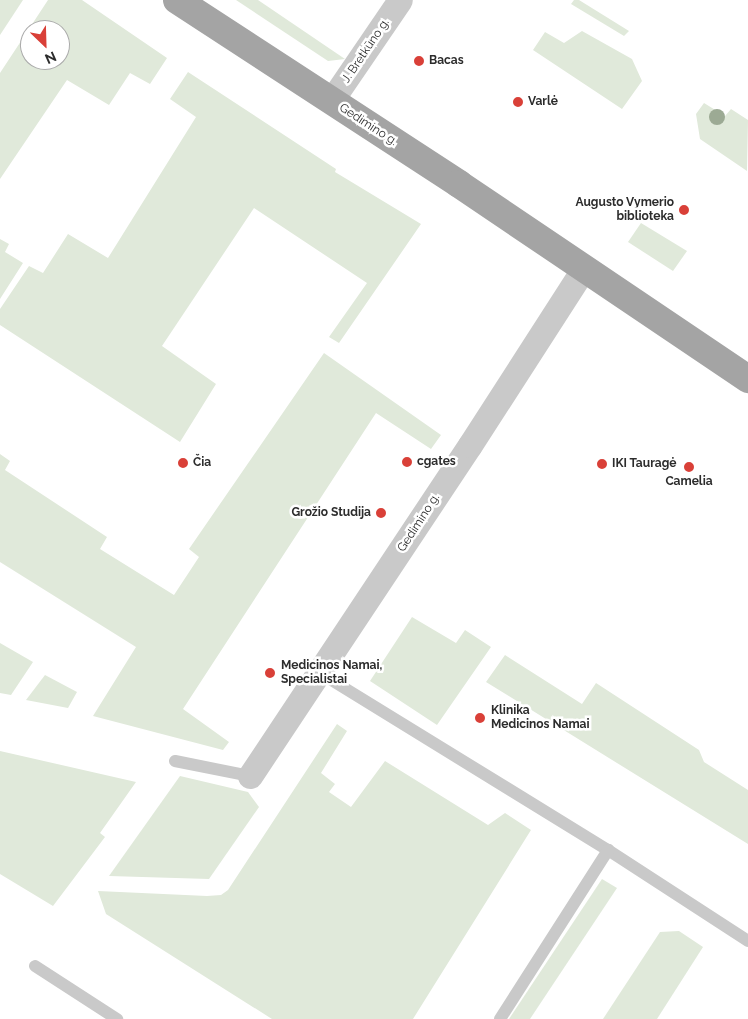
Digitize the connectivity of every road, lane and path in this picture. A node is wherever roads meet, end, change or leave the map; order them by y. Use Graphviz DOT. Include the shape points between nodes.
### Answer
graph roads {
  1 [pos="177,0"];
  2 [pos="400,0"];
  3 [pos="331,101"];
  4 [pos="584,268"];
  5 [pos="748,379"];
  6 [pos="320,673"];
  7 [pos="175,761"];
  8 [pos="250,776"];
  9 [pos="608,850"];
  10 [pos="748,941"];
  11 [pos="35,966"];
  12 [pos="117,1019"];
  13 [pos="500,1019"];
  1 -- 3 [label="main road, Gedimino g."];
  2 -- 3 [label="street, J. Bretkūno g."];
  3 -- 4 [label="main road, Gedimino g."];
  4 -- 5 [label="main road, Gedimino g."];
  4 -- 6 [label="street, Gedimino g."];
  6 -- 8 [label="street, Gedimino g."];
  6 -- 9 [label="lane"];
  7 -- 8 [label="lane"];
  9 -- 10 [label="lane"];
  9 -- 13 [label="lane"];
  11 -- 12 [label="lane"];
}
